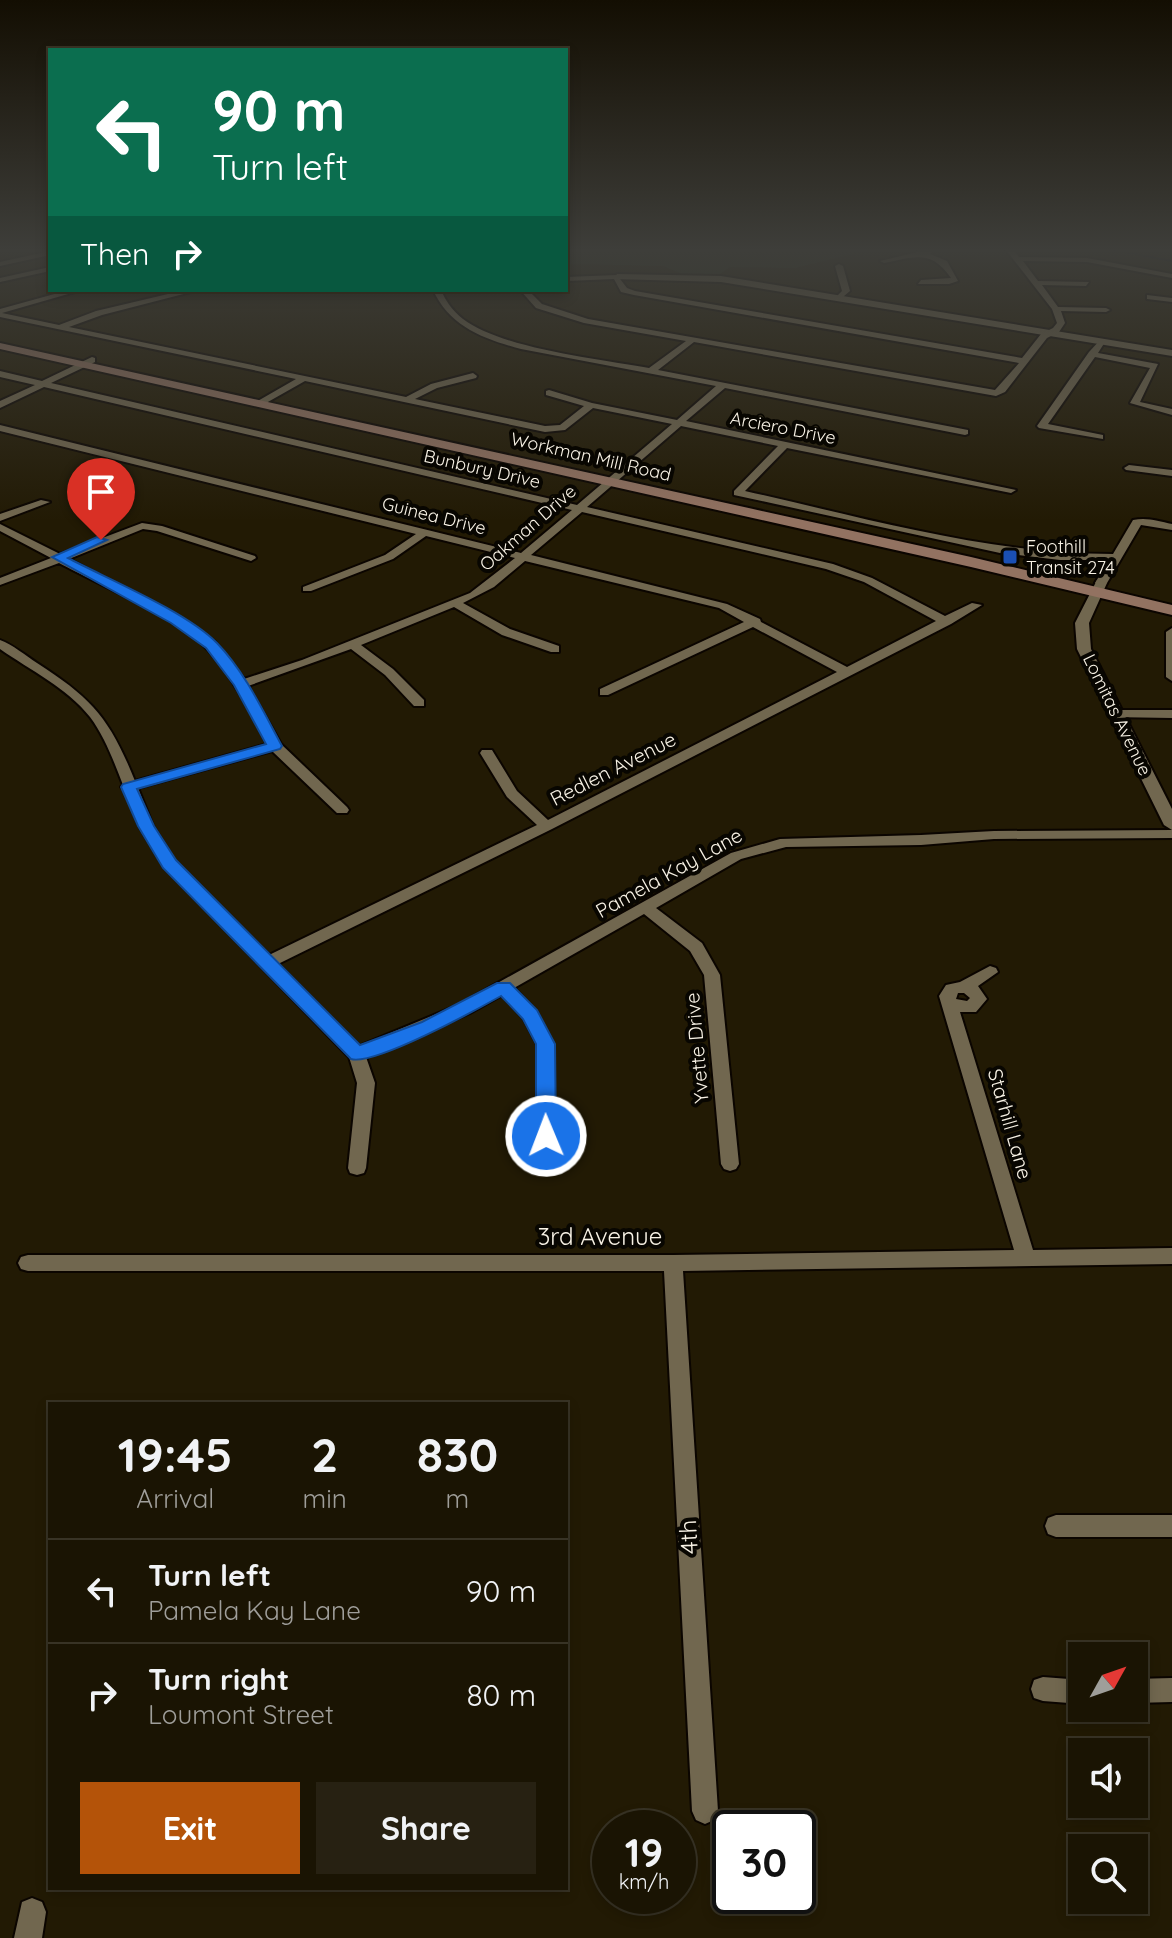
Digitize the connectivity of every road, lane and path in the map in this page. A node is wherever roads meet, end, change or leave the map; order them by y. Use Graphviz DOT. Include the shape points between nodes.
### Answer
graph roads {
  1 [pos="2,340"];
  2 [pos="118,340"];
  3 [pos="503,340"];
  4 [pos="905,340"];
  5 [pos="1043,340"];
  6 [pos="1092,340"];
  7 [pos="691,341"];
  8 [pos="1101,342"];
  9 [pos="0,346"];
  10 [pos="1172,353"];
  11 [pos="1092,354"];
  12 [pos="1023,361"];
  13 [pos="87,363"];
  14 [pos="650,372"];
  15 [pos="0,374"];
  16 [pos="473,376"];
  17 [pos="303,379"];
  18 [pos="43,384"];
  19 [pos="722,386"];
  20 [pos="549,393"];
  21 [pos="405,401"];
  22 [pos="264,402"];
  23 [pos="0,405"];
  24 [pos="591,405"];
  25 [pos="1172,412"];
  26 [pos="678,423"];
  27 [pos="0,428"];
  28 [pos="965,432"];
  29 [pos="1100,437"];
  30 [pos="785,444"];
  31 [pos="1129,468"];
  32 [pos="1172,473"];
  33 [pos="611,478"];
  34 [pos="1011,490"];
  35 [pos="45,502"];
  36 [pos="578,508"];
  37 [pos="0,518"];
  38 [pos="0,527"];
  39 [pos="1172,527"];
  40 [pos="425,532"];
  41 [pos="523,556"];
  42 [pos="58,557"];
  43 [pos="1116,557"];
  44 [pos="251,558"];
  45 [pos="0,582"];
  46 [pos="1098,587"];
  47 [pos="307,589"];
  48 [pos="1172,601"];
  49 [pos="456,604"];
  50 [pos="976,605"];
  51 [pos="1172,610"];
  52 [pos="756,621"];
  53 [pos="947,622"];
  54 [pos="1172,632"];
  55 [pos="0,644"];
  56 [pos="353,645"];
  57 [pos="555,649"];
  58 [pos="1171,655"];
  59 [pos="847,672"];
  60 [pos="1172,677"];
  61 [pos="241,684"];
  62 [pos="604,692"];
  63 [pos="419,703"];
  64 [pos="1115,714"];
  65 [pos="1172,714"];
  66 [pos="275,746"];
  67 [pos="487,753"];
  68 [pos="128,787"];
  69 [pos="342,810"];
  70 [pos="1172,825"];
  71 [pos="547,826"];
  72 [pos="1172,834"];
  73 [pos="646,908"];
  74 [pos="266,963"];
  75 [pos="990,972"];
  76 [pos="504,987"];
  77 [pos="357,1054"];
  78 [pos="730,1164"];
  79 [pos="546,1167"];
  80 [pos="357,1168"];
  81 [pos="1172,1256"];
  82 [pos="1026,1257"];
  83 [pos="28,1263"];
  84 [pos="673,1263"];
  85 [pos="1056,1526"];
  86 [pos="1172,1526"];
  87 [pos="1043,1689"];
  88 [pos="1172,1690"];
  89 [pos="1068,1691"];
  90 [pos="1148,1691"];
  91 [pos="705,1811"];
  1 -- 13 [label="main road, Workman Mill Road"];
  2 -- 17 [label="street"];
  3 -- 14 [label="street"];
  4 -- 12 [label="street"];
  5 -- 12 [label="street"];
  6 -- 8 [label="street"];
  7 -- 12 [label="street" via="996,393"];
  7 -- 14 [label="street"];
  8 -- 10 [label="street"];
  8 -- 11 [label="street"];
  9 -- 13 [label="main road, Workman Mill Road"];
  11 -- 25 [label="street" via="1155,366 1135,403"];
  11 -- 29 [label="street" via="1042,426"];
  13 -- 18 [label="street"];
  13 -- 22 [label="main road, Workman Mill Road"];
  14 -- 19 [label="street"];
  15 -- 18 [label="street, Bunbury Drive"];
  16 -- 21 [label="street" via="434,386"];
  17 -- 21 [label="street"];
  17 -- 22 [label="street"];
  18 -- 23 [label="street"];
  18 -- 36 [label="street, Bunbury Drive"];
  19 -- 26 [label="street, Oakman Drive"];
  19 -- 28 [label="street"];
  20 -- 24 [label="street, Arciero Drive"];
  21 -- 24 [label="street" via="545,429 562,428"];
  22 -- 33 [label="main road, Workman Mill Road"];
  24 -- 26 [label="street, Arciero Drive"];
  26 -- 30 [label="street, Arciero Drive"];
  26 -- 33 [label="street, Oakman Drive"];
  27 -- 40 [label="street, Guinea Drive"];
  30 -- 34 [label="street, Arciero Drive"];
  30 -- 43 [label="street" via="738,493 1000,550"];
  31 -- 32 [label="street"];
  33 -- 36 [label="street, Oakman Drive"];
  33 -- 46 [label="main road, Workman Mill Road"];
  35 -- 37 [label="street"];
  36 -- 41 [label="street, Oakman Drive"];
  36 -- 53 [label="street, Bunbury Drive" via="829,566 868,580"];
  38 -- 42 [label="street"];
  39 -- 43 [label="street, Lomitas Avenue" via="1140,520"];
  40 -- 41 [label="street, Guinea Drive"];
  40 -- 47 [label="street" via="389,557"];
  41 -- 49 [label="street, Oakman Drive" via="490,585"];
  41 -- 52 [label="street, Guinea Drive" via="723,606"];
  42 -- 44 [label="street" via="142,526"];
  42 -- 45 [label="street"];
  42 -- 61 [label="street" via="176,620 211,645"];
  43 -- 46 [label="street, Lomitas Avenue"];
  46 -- 48 [label="main road, Workman Mill Road"];
  46 -- 51 [label="main road, Workman Mill Road"];
  46 -- 64 [label="street, Lomitas Avenue" via="1082,623 1081,639"];
  49 -- 56 [label="street, Oakman Drive"];
  49 -- 57 [label="street" via="506,632"];
  50 -- 53 [label="street, Redlen Avenue"];
  52 -- 59 [label="street, Guinea Drive"];
  52 -- 62 [label="street"];
  53 -- 59 [label="street, Redlen Avenue"];
  54 -- 58 [label="street"];
  55 -- 68 [label="street" via="70,690 95,715 115,748"];
  56 -- 61 [label="street, Oakman Drive"];
  56 -- 63 [label="street"];
  58 -- 60 [label="street"];
  59 -- 71 [label="street, Redlen Avenue"];
  61 -- 66 [label="street"];
  64 -- 65 [label="street"];
  64 -- 70 [label="street, Lomitas Avenue"];
  66 -- 68 [label="street"];
  66 -- 69 [label="street"];
  67 -- 71 [label="street" via="502,785"];
  68 -- 74 [label="street" via="169,864"];
  71 -- 74 [label="street, Redlen Avenue"];
  72 -- 73 [label="street, Pamela Kay Lane" via="785,842 736,856"];
  73 -- 76 [label="street, Pamela Kay Lane"];
  73 -- 78 [label="street, Yvette Drive" via="696,947 712,975"];
  74 -- 77 [label="street"];
  75 -- 82 [label="street, Starhill Lane" via="963,987 978,995 978,1003 964,1008 952,1004"];
  76 -- 77 [label="street, Pamela Kay Lane" via="429,1026"];
  76 -- 79 [label="street" via="530,1015 545,1044"];
  77 -- 80 [label="street" via="366,1083"];
  81 -- 82 [label="street, 3rd Avenue"];
  82 -- 84 [label="street, 3rd Avenue"];
  83 -- 84 [label="street, 3rd Avenue"];
  84 -- 91 [label="street, 4th"];
  85 -- 86 [label="street"];
  87 -- 89 [label="street"];
  88 -- 90 [label="street"];
}
